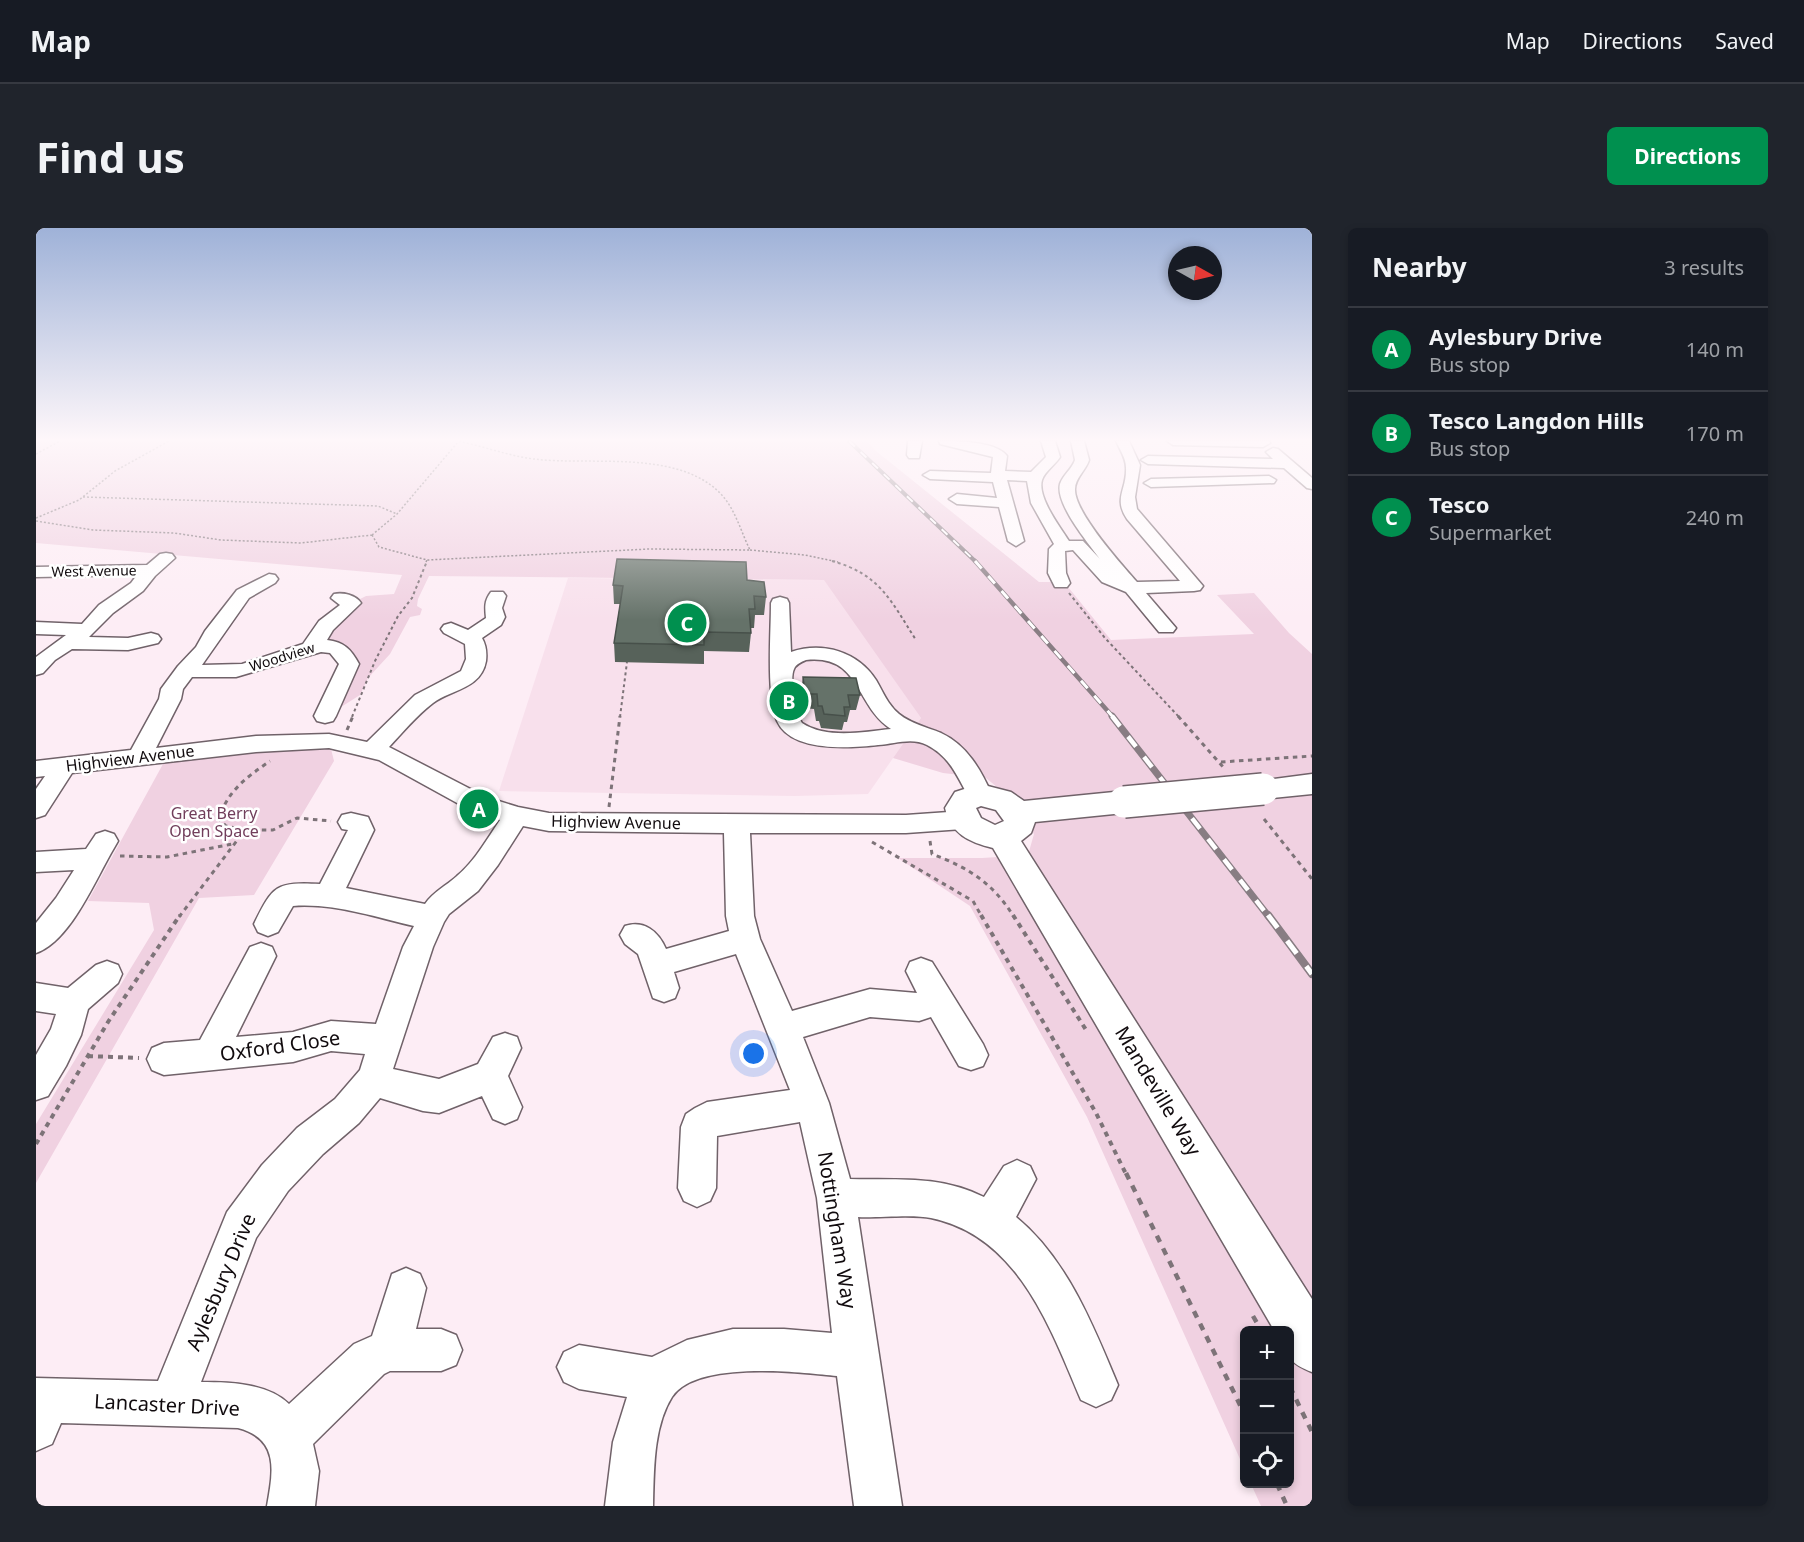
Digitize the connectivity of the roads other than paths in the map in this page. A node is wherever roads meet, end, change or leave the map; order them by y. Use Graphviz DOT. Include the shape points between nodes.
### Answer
graph roads {
  1 [pos="967,501"];
  2 [pos="1004,501"];
  3 [pos="1039,501"];
  4 [pos="1071,501"];
  5 [pos="1127,501"];
  6 [pos="1006,507"];
  7 [pos="1044,514"];
  8 [pos="1016,541"];
  9 [pos="1064,546"];
  10 [pos="36,572"];
  11 [pos="269,579"];
  12 [pos="1061,583"];
  13 [pos="1132,588"];
  14 [pos="496,596"];
  15 [pos="352,599"];
  16 [pos="780,603"];
  17 [pos="783,627"];
  18 [pos="36,628"];
  19 [pos="1166,628"];
  20 [pos="87,630"];
  21 [pos="151,639"];
  22 [pos="69,643"];
  23 [pos="312,645"];
  24 [pos="815,654"];
  25 [pos="36,669"];
  26 [pos="185,670"];
  27 [pos="782,672"];
  28 [pos="325,716"];
  29 [pos="918,733"];
  30 [pos="374,750"];
  31 [pos="140,756"];
  32 [pos="64,766"];
  33 [pos="36,769"];
  34 [pos="1312,784"];
  35 [pos="971,808"];
  36 [pos="36,809"];
  37 [pos="516,816"];
  38 [pos="351,822"];
  39 [pos="737,824"];
  40 [pos="1010,825"];
  41 [pos="36,862"];
  42 [pos="328,895"];
  43 [pos="432,917"];
  44 [pos="268,924"];
  45 [pos="635,935"];
  46 [pos="745,939"];
  47 [pos="36,940"];
  48 [pos="261,956"];
  49 [pos="921,971"];
  50 [pos="106,974"];
  51 [pos="36,997"];
  52 [pos="938,1001"];
  53 [pos="74,1003"];
  54 [pos="783,1028"];
  55 [pos="386,1040"];
  56 [pos="971,1054"];
  57 [pos="209,1056"];
  58 [pos="164,1059"];
  59 [pos="373,1080"];
  60 [pos="36,1084"];
  61 [pos="812,1103"];
  62 [pos="505,1107"];
  63 [pos="1017,1179"];
  64 [pos="697,1188"];
  65 [pos="836,1198"];
  66 [pos="992,1220"];
  67 [pos="406,1288"];
  68 [pos="1312,1346"];
  69 [pos="389,1350"];
  70 [pos="441,1350"];
  71 [pos="856,1356"];
  72 [pos="579,1367"];
  73 [pos="658,1380"];
  74 [pos="1096,1385"];
  75 [pos="171,1402"];
  76 [pos="40,1409"];
  77 [pos="288,1436"];
  78 [pos="291,1506"];
  79 [pos="629,1506"];
  80 [pos="878,1506"];
  1 -- 6 [label="street"];
  2 -- 6 [label="street"];
  3 -- 7 [label="street"];
  4 -- 13 [label="street"];
  5 -- 13 [label="street" via="1133,516 1194,586"];
  6 -- 7 [label="street"];
  6 -- 8 [label="street"];
  7 -- 9 [label="street"];
  9 -- 12 [label="street" via="1057,549"];
  9 -- 13 [label="street" via="1077,545 1108,578"];
  10 -- 20 [label="street, West Avenue" via="159,564"];
  11 -- 26 [label="street" via="237,590 199,657"];
  13 -- 19 [label="street"];
  14 -- 30 [label="street" via="494,621 460,633 476,646 475,664 467,678 428,696"];
  15 -- 23 [label="street" via="346,611 325,627"];
  16 -- 17 [label="street"];
  17 -- 24 [label="street" via="794,645"];
  17 -- 27 [label="street"];
  18 -- 20 [label="street"];
  20 -- 22 [label="street"];
  21 -- 22 [label="street" via="128,644"];
  22 -- 25 [label="street"];
  23 -- 26 [label="street, Woodview" via="234,671"];
  23 -- 28 [label="street, Woodview" via="334,647 349,664"];
  24 -- 27 [label="street" via="790,660"];
  24 -- 29 [label="street" via="830,655 856,667 887,716"];
  26 -- 31 [label="street"];
  27 -- 29 [label="street" via="789,723 808,735 865,739"];
  29 -- 35 [label="street" via="940,740 967,765"];
  30 -- 31 [label="street, Highview Avenue" via="307,741"];
  30 -- 37 [label="street, Highview Avenue" via="477,803"];
  31 -- 32 [label="street, Highview Avenue"];
  32 -- 33 [label="street, Highview Avenue"];
  32 -- 36 [label="street"];
  34 -- 40 [label="main road, bridge" via="1124,802"];
  35 -- 39 [label="street, Highview Avenue" via="906,824"];
  35 -- 40 [label="main road" via="978,832"];
  37 -- 39 [label="street, Highview Avenue" via="549,822"];
  37 -- 43 [label="street, Aylesbury Drive" via="489,858"];
  38 -- 42 [label="street" via="359,824 361,830"];
  39 -- 46 [label="street, Nottingham Way" via="740,916"];
  40 -- 68 [label="main road, Mandeville Way"];
  41 -- 47 [label="street" via="99,850 63,910"];
  42 -- 43 [label="street"];
  42 -- 44 [label="street" via="285,896"];
  43 -- 55 [label="street, Aylesbury Drive"];
  45 -- 46 [label="street" via="650,946 660,976"];
  46 -- 54 [label="street, Nottingham Way"];
  48 -- 57 [label="street, Oxford Close"];
  49 -- 52 [label="street"];
  50 -- 53 [label="street"];
  51 -- 53 [label="street"];
  52 -- 54 [label="street" via="919,1007 870,1003"];
  52 -- 56 [label="street"];
  53 -- 60 [label="street" via="73,1015 58,1048"];
  54 -- 61 [label="street, Nottingham Way"];
  55 -- 57 [label="street, Oxford Close" via="331,1036 293,1047"];
  55 -- 59 [label="street, Aylesbury Drive"];
  57 -- 58 [label="street, Oxford Close"];
  59 -- 62 [label="street" via="439,1096 497,1062"];
  59 -- 75 [label="street, Aylesbury Drive" via="347,1111 310,1141 255,1203 241,1226"];
  61 -- 64 [label="street" via="707,1120 699,1127"];
  61 -- 65 [label="street, Nottingham Way"];
  63 -- 66 [label="street"];
  65 -- 66 [label="street" via="927,1198"];
  65 -- 71 [label="street, Nottingham Way"];
  66 -- 74 [label="street" via="1027,1254 1050,1289"];
  67 -- 69 [label="street"];
  69 -- 70 [label="street"];
  69 -- 77 [label="street" via="369,1359"];
  71 -- 73 [label="street" via="754,1350 702,1355 676,1366"];
  71 -- 80 [label="street, Nottingham Way"];
  72 -- 73 [label="street"];
  73 -- 79 [label="street" via="632,1451"];
  75 -- 76 [label="street, Lancaster Drive"];
  75 -- 77 [label="street, Lancaster Drive" via="238,1406 266,1413"];
  77 -- 78 [label="street" via="296,1471"];
}
